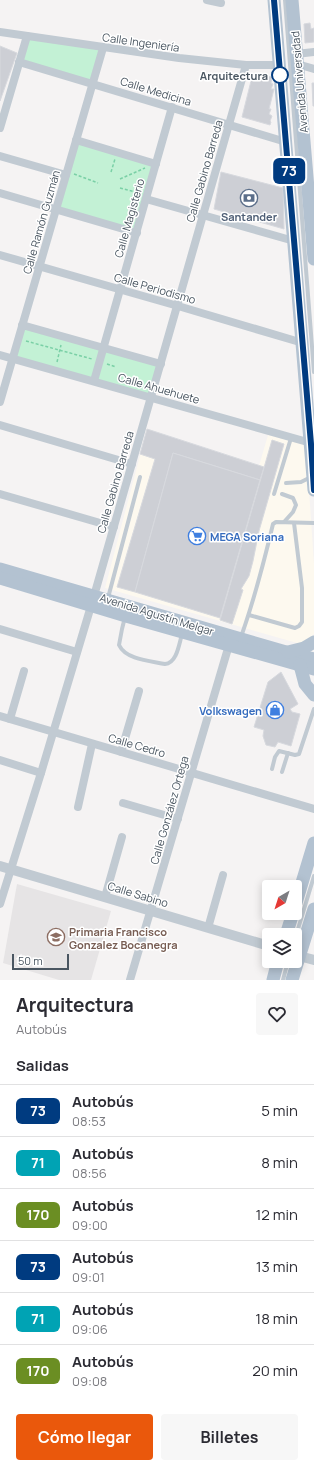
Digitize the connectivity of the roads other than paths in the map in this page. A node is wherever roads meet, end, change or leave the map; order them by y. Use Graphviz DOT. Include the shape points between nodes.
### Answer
graph roads {
  1 [pos="207,0"];
  2 [pos="274,0"];
  3 [pos="285,0"];
  4 [pos="292,0"];
  5 [pos="221,3"];
  6 [pos="0,32"];
  7 [pos="27,36"];
  8 [pos="103,48"];
  9 [pos="314,52"];
  10 [pos="297,59"];
  11 [pos="19,62"];
  12 [pos="246,65"];
  13 [pos="280,65"];
  14 [pos="314,69"];
  15 [pos="93,84"];
  16 [pos="172,108"];
  17 [pos="229,125"];
  18 [pos="0,128"];
  19 [pos="76,140"];
  20 [pos="286,142"];
  21 [pos="309,147"];
  22 [pos="0,156"];
  23 [pos="156,164"];
  24 [pos="66,173"];
  25 [pos="0,193"];
  26 [pos="146,197"];
  27 [pos="56,209"];
  28 [pos="203,216"];
  29 [pos="137,233"];
  30 [pos="294,242"];
  31 [pos="314,251"];
  32 [pos="0,255"];
  33 [pos="39,266"];
  34 [pos="120,290"];
  35 [pos="178,306"];
  36 [pos="22,325"];
  37 [pos="303,343"];
  38 [pos="103,348"];
  39 [pos="0,355"];
  40 [pos="13,359"];
  41 [pos="161,364"];
  42 [pos="314,372"];
  43 [pos="94,381"];
  44 [pos="152,397"];
  45 [pos="0,402"];
  46 [pos="0,425"];
  47 [pos="291,438"];
  48 [pos="311,444"];
  49 [pos="132,464"];
  50 [pos="313,476"];
  51 [pos="140,477"];
  52 [pos="286,483"];
  53 [pos="314,490"];
  54 [pos="0,494"];
  55 [pos="274,494"];
  56 [pos="282,494"];
  57 [pos="284,522"];
  58 [pos="294,523"];
  59 [pos="314,523"];
  60 [pos="114,527"];
  61 [pos="0,569"];
  62 [pos="0,578"];
  63 [pos="92,600"];
  64 [pos="107,600"];
  65 [pos="127,611"];
  66 [pos="249,615"];
  67 [pos="0,629"];
  68 [pos="183,632"];
  69 [pos="234,642"];
  70 [pos="314,642"];
  71 [pos="77,652"];
  72 [pos="286,652"];
  73 [pos="314,659"];
  74 [pos="300,665"];
  75 [pos="314,669"];
  76 [pos="24,671"];
  77 [pos="139,691"];
  78 [pos="314,695"];
  79 [pos="314,709"];
  80 [pos="0,716"];
  81 [pos="313,717"];
  82 [pos="10,719"];
  83 [pos="53,732"];
  84 [pos="92,744"];
  85 [pos="121,752"];
  86 [pos="288,753"];
  87 [pos="0,760"];
  88 [pos="272,769"];
  89 [pos="282,772"];
  90 [pos="41,773"];
  91 [pos="191,773"];
  92 [pos="123,803"];
  93 [pos="78,806"];
  94 [pos="314,809"];
  95 [pos="178,819"];
  96 [pos="122,837"];
  97 [pos="314,843"];
  98 [pos="0,866"];
  99 [pos="11,870"];
  100 [pos="222,875"];
  101 [pos="314,876"];
  102 [pos="302,883"];
  103 [pos="105,897"];
  104 [pos="0,904"];
  105 [pos="314,909"];
  106 [pos="151,911"];
  107 [pos="208,928"];
  108 [pos="298,928"];
  109 [pos="302,938"];
  110 [pos="262,944"];
  111 [pos="302,959"];
  112 [pos="314,960"];
  113 [pos="276,968"];
  114 [pos="289,968"];
  115 [pos="293,968"];
  116 [pos="130,980"];
  117 [pos="273,980"];
  118 [pos="283,980"];
  119 [pos="292,980"];
  1 -- 5 [label="street"];
  2 -- 13 [label="main road, Avenida Universidad"];
  3 -- 42 [label="lane"];
  4 -- 10 [label="main road, Avenida Universidad"];
  6 -- 7 [label="street, Calle Ingeniería"];
  7 -- 8 [label="street, Calle Ingeniería"];
  7 -- 11 [label="street"];
  8 -- 12 [label="street, Calle Ingeniería"];
  8 -- 15 [label="street, Calle Ramón Guzmán"];
  9 -- 10 [label="street"];
  10 -- 14 [label="street"];
  10 -- 21 [label="main road, Avenida Universidad"];
  11 -- 15 [label="street, Calle Medicina"];
  11 -- 18 [label="street"];
  12 -- 13 [label="street, Calle Ingeniería"];
  12 -- 17 [label="street, Calle Gabino Barreda"];
  13 -- 20 [label="main road, Avenida Universidad"];
  15 -- 16 [label="street, Calle Medicina"];
  15 -- 19 [label="street, Calle Ramón Guzmán"];
  16 -- 17 [label="street, Calle Medicina"];
  16 -- 23 [label="street, Calle Magisterio"];
  17 -- 20 [label="street, Calle Medicina"];
  17 -- 28 [label="street, Calle Gabino Barreda"];
  19 -- 23 [label="street"];
  19 -- 24 [label="street, Calle Ramón Guzmán"];
  20 -- 30 [label="main road, Avenida Universidad"];
  21 -- 31 [label="main road, Avenida Universidad"];
  22 -- 24 [label="street"];
  23 -- 26 [label="street, Calle Magisterio"];
  24 -- 27 [label="street, Calle Ramón Guzmán"];
  25 -- 27 [label="street"];
  26 -- 28 [label="street"];
  26 -- 29 [label="street, Calle Magisterio"];
  27 -- 29 [label="street"];
  27 -- 33 [label="street, Calle Ramón Guzmán"];
  28 -- 30 [label="street"];
  28 -- 35 [label="street, Calle Gabino Barreda"];
  29 -- 34 [label="street, Calle Magisterio"];
  30 -- 37 [label="main road, Avenida Universidad"];
  32 -- 33 [label="street, Calle Periodismo"];
  33 -- 34 [label="street, Calle Periodismo"];
  33 -- 36 [label="street, Calle Ramón Guzmán"];
  34 -- 35 [label="street, Calle Periodismo"];
  34 -- 38 [label="street, Calle Magisterio"];
  35 -- 37 [label="street, Calle Periodismo"];
  35 -- 41 [label="street, Calle Gabino Barreda"];
  36 -- 38 [label="street"];
  36 -- 40 [label="street, Calle Ramón Guzmán"];
  37 -- 48 [label="main road, Avenida Universidad"];
  38 -- 41 [label="street"];
  38 -- 43 [label="street, Calle Magisterio"];
  39 -- 40 [label="street, Calle Ahuehuete"];
  40 -- 43 [label="street, Calle Ahuehuete"];
  40 -- 45 [label="street, Calle Ramón Guzmán"];
  41 -- 44 [label="street, Calle Gabino Barreda"];
  43 -- 44 [label="street, Calle Ahuehuete"];
  44 -- 47 [label="street, Calle Ahuehuete"];
  44 -- 49 [label="street, Calle Gabino Barreda"];
  46 -- 49 [label="street"];
  47 -- 48 [label="street, Calle Ahuehuete"];
  47 -- 55 [label="lane"];
  48 -- 50 [label="main road, Avenida Universidad"];
  49 -- 60 [label="street, Calle Gabino Barreda"];
  50 -- 52 [label="lane" via="301,482"];
  50 -- 53 [label="main road, Avenida Universidad"];
  51 -- 64 [label="lane"];
  54 -- 60 [label="street"];
  56 -- 57 [label="lane" via="293,498 296,505"];
  57 -- 58 [label="lane"];
  57 -- 66 [label="lane" via="273,524"];
  58 -- 59 [label="lane"];
  58 -- 66 [label="lane" via="302,588 302,622 295,628"];
  60 -- 63 [label="street, Calle Gabino Barreda"];
  61 -- 63 [label="main road, Avenida Agustín Melgar"];
  62 -- 63 [label="main road, Avenida Agustín Melgar"];
  63 -- 64 [label="main road, Avenida Agustín Melgar"];
  63 -- 65 [label="main road, Avenida Agustín Melgar"];
  63 -- 71 [label="street, Calle Gabino Barreda"];
  64 -- 65 [label="main road, Avenida Agustín Melgar"];
  65 -- 68 [label="main road, Avenida Agustín Melgar"];
  65 -- 68 [label="lane" via="119,640 121,649 128,654 148,661 165,664 172,662"];
  65 -- 69 [label="main road, Avenida Agustín Melgar"];
  66 -- 69 [label="lane"];
  67 -- 71 [label="street"];
  68 -- 69 [label="main road, Avenida Agustín Melgar"];
  69 -- 72 [label="main road, Avenida Agustín Melgar"];
  69 -- 74 [label="main road, Avenida Agustín Melgar"];
  69 -- 91 [label="street, Calle González Ortega"];
  70 -- 72 [label="main road" via="304,648"];
  71 -- 83 [label="street, Calle Gabino Barreda"];
  72 -- 73 [label="main road, Avenida Agustín Melgar"];
  74 -- 75 [label="main road, Avenida Agustín Melgar"];
  74 -- 78 [label="main road" via="305,684"];
  76 -- 82 [label="street"];
  77 -- 85 [label="street"];
  79 -- 81 [label="lane"];
  80 -- 82 [label="street, Calle Cedro"];
  81 -- 86 [label="lane" via="299,753"];
  82 -- 83 [label="street, Calle Cedro"];
  83 -- 84 [label="street, Calle Cedro"];
  83 -- 90 [label="street, Calle Gabino Barreda"];
  84 -- 85 [label="street, Calle Cedro"];
  84 -- 93 [label="street"];
  85 -- 91 [label="street, Calle Cedro"];
  86 -- 88 [label="lane" via="279,751"];
  86 -- 89 [label="lane"];
  87 -- 90 [label="street"];
  90 -- 99 [label="street, Calle Gabino Barreda"];
  91 -- 94 [label="street, Calle Cedro"];
  91 -- 95 [label="street, Calle González Ortega"];
  92 -- 95 [label="street"];
  95 -- 106 [label="street, Calle González Ortega"];
  96 -- 103 [label="street"];
  97 -- 102 [label="main road"];
  98 -- 99 [label="street, Calle Sabino"];
  99 -- 103 [label="street, Calle Sabino"];
  99 -- 104 [label="street, Calle Gabino Barreda"];
  100 -- 107 [label="street"];
  101 -- 108 [label="lane"];
  103 -- 106 [label="street, Calle Sabino"];
  105 -- 109 [label="main road"];
  106 -- 107 [label="street, Calle Sabino"];
  106 -- 116 [label="street, Calle González Ortega"];
  107 -- 110 [label="street, Calle Sabino"];
  111 -- 112 [label="street"];
  113 -- 117 [label="main road"];
  114 -- 118 [label="lane"];
  115 -- 119 [label="main road"];
}
